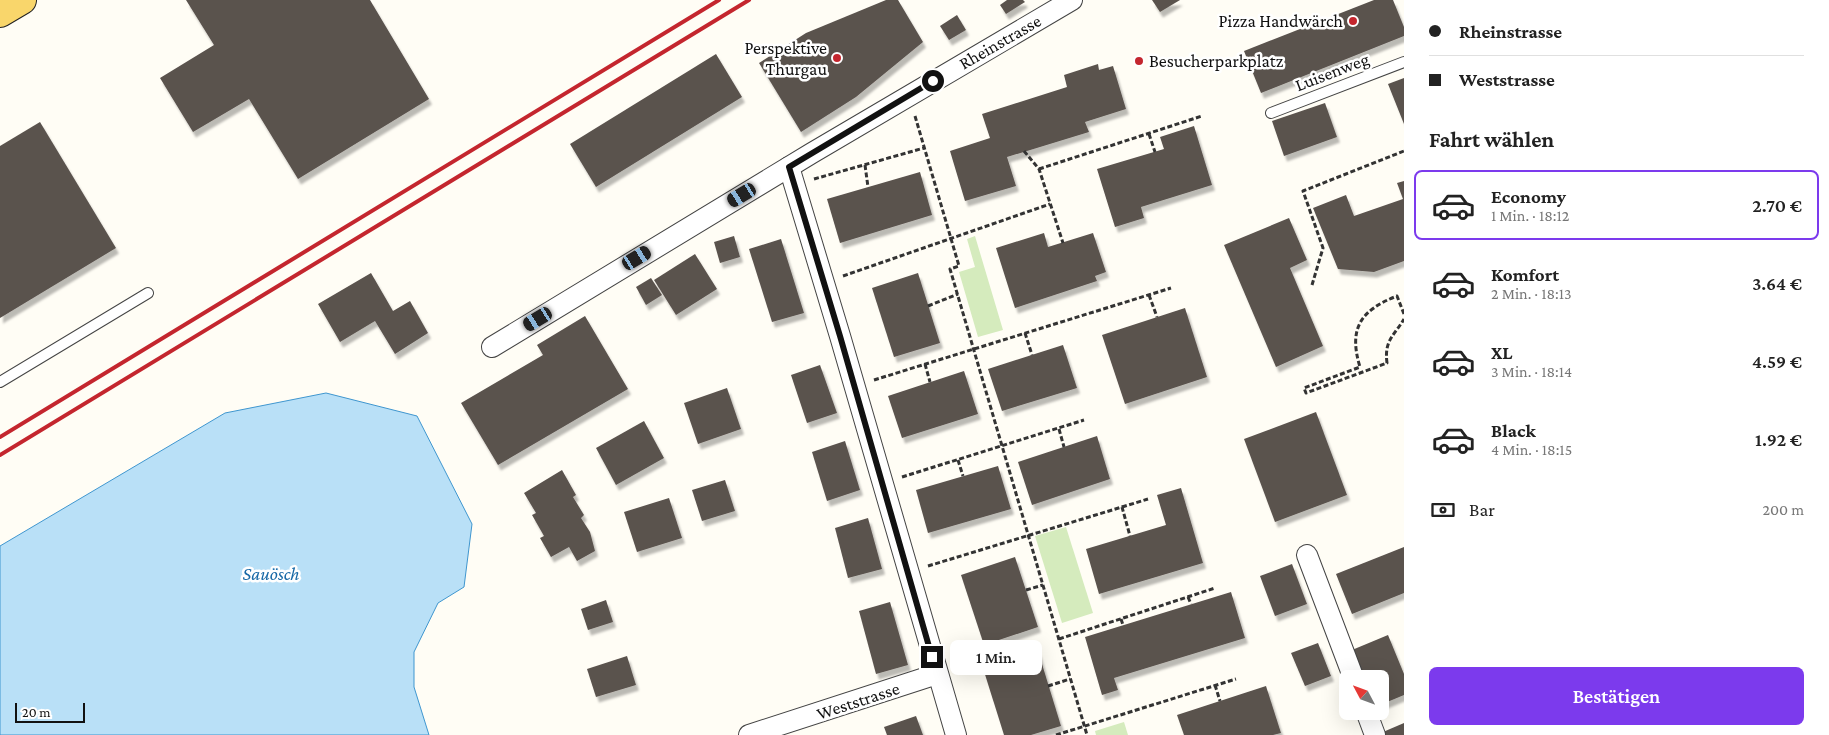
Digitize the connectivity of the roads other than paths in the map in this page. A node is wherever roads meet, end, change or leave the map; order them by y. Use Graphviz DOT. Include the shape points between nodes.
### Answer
graph roads {
  1 [pos="22,0"];
  2 [pos="1072,0"];
  3 [pos="0,13"];
  4 [pos="1404,62"];
  5 [pos="1271,113"];
  6 [pos="791,176"];
  7 [pos="148,293"];
  8 [pos="492,347"];
  9 [pos="0,382"];
  10 [pos="1307,555"];
  11 [pos="1351,670"];
  12 [pos="937,674"];
  13 [pos="1369,720"];
  14 [pos="749,735"];
  15 [pos="956,735"];
  16 [pos="1374,735"];
  1 -- 3 [label="main road"];
  2 -- 6 [label="street, Rheinstrasse" via="909,96"];
  4 -- 5 [label="lane, Luisenweg"];
  6 -- 8 [label="street, Rheinstrasse"];
  6 -- 12 [label="street"];
  7 -- 9 [label="lane"];
  10 -- 11 [label="street"];
  12 -- 14 [label="street, Weststrasse"];
  12 -- 15 [label="street"];
  13 -- 16 [label="street"];
}
